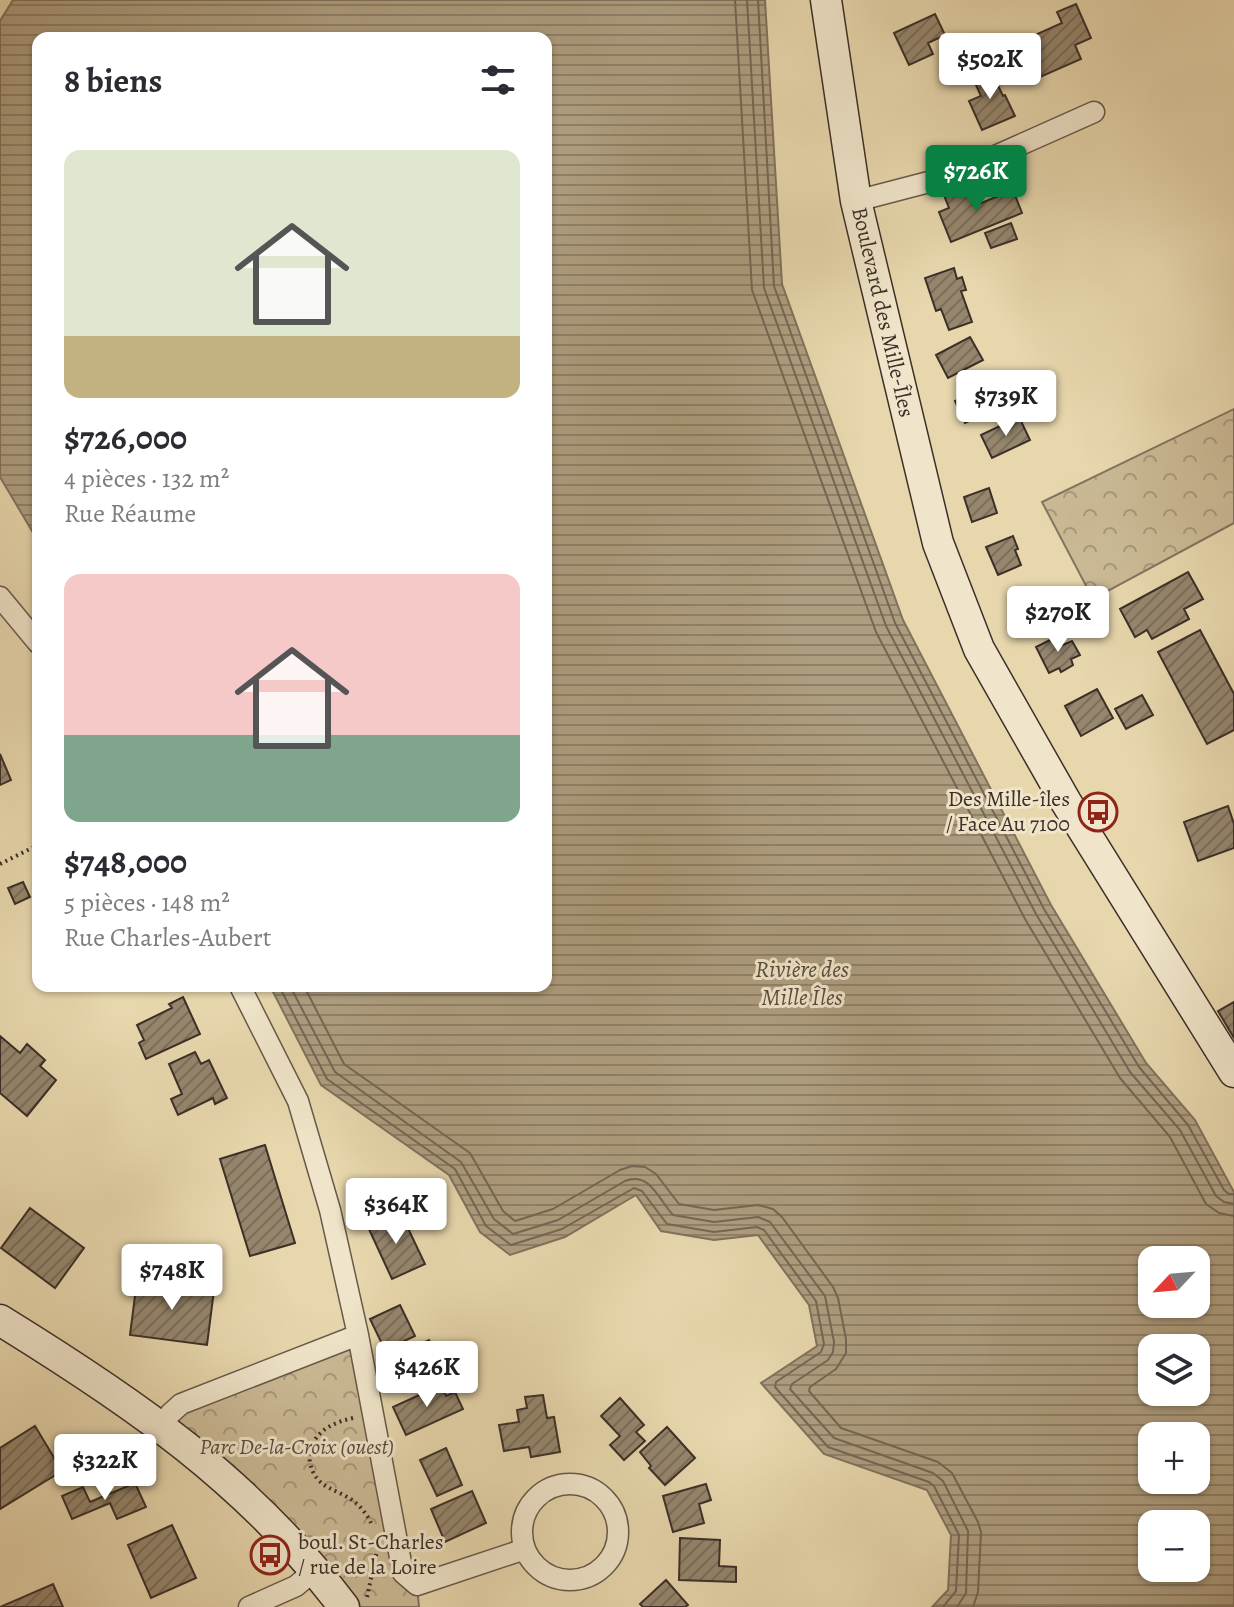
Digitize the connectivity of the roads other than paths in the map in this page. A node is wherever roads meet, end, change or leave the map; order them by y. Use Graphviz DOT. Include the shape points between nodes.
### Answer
graph roads {
  1 [pos="826,0"];
  2 [pos="1094,112"];
  3 [pos="856,201"];
  4 [pos="0,597"];
  5 [pos="32,636"];
  6 [pos="243,992"];
  7 [pos="1234,1072"];
  8 [pos="0,1320"];
  9 [pos="358,1335"];
  10 [pos="161,1426"];
  11 [pos="525,1549"];
  12 [pos="315,1570"];
  13 [pos="249,1607"];
  14 [pos="344,1607"];
  1 -- 3 [label="street, Boulevard des Mille-Îles"];
  2 -- 3 [label="street" via="948,177"];
  3 -- 7 [label="street, Boulevard des Mille-Îles" via="938,543 979,649 1066,802"];
  4 -- 5 [label="street"];
  6 -- 9 [label="street" via="298,1101"];
  8 -- 10 [label="street"];
  9 -- 10 [label="street" via="181,1404"];
  9 -- 11 [label="street" via="403,1573 417,1585"];
  10 -- 12 [label="street" via="249,1500"];
  11 -- 11 [label="street" via="533,1564 561,1580 594,1575 615,1550 616,1517 608,1502 583,1485 553,1487 540,1494 523,1519"];
  12 -- 13 [label="street" via="296,1586"];
  12 -- 14 [label="street"];
}
